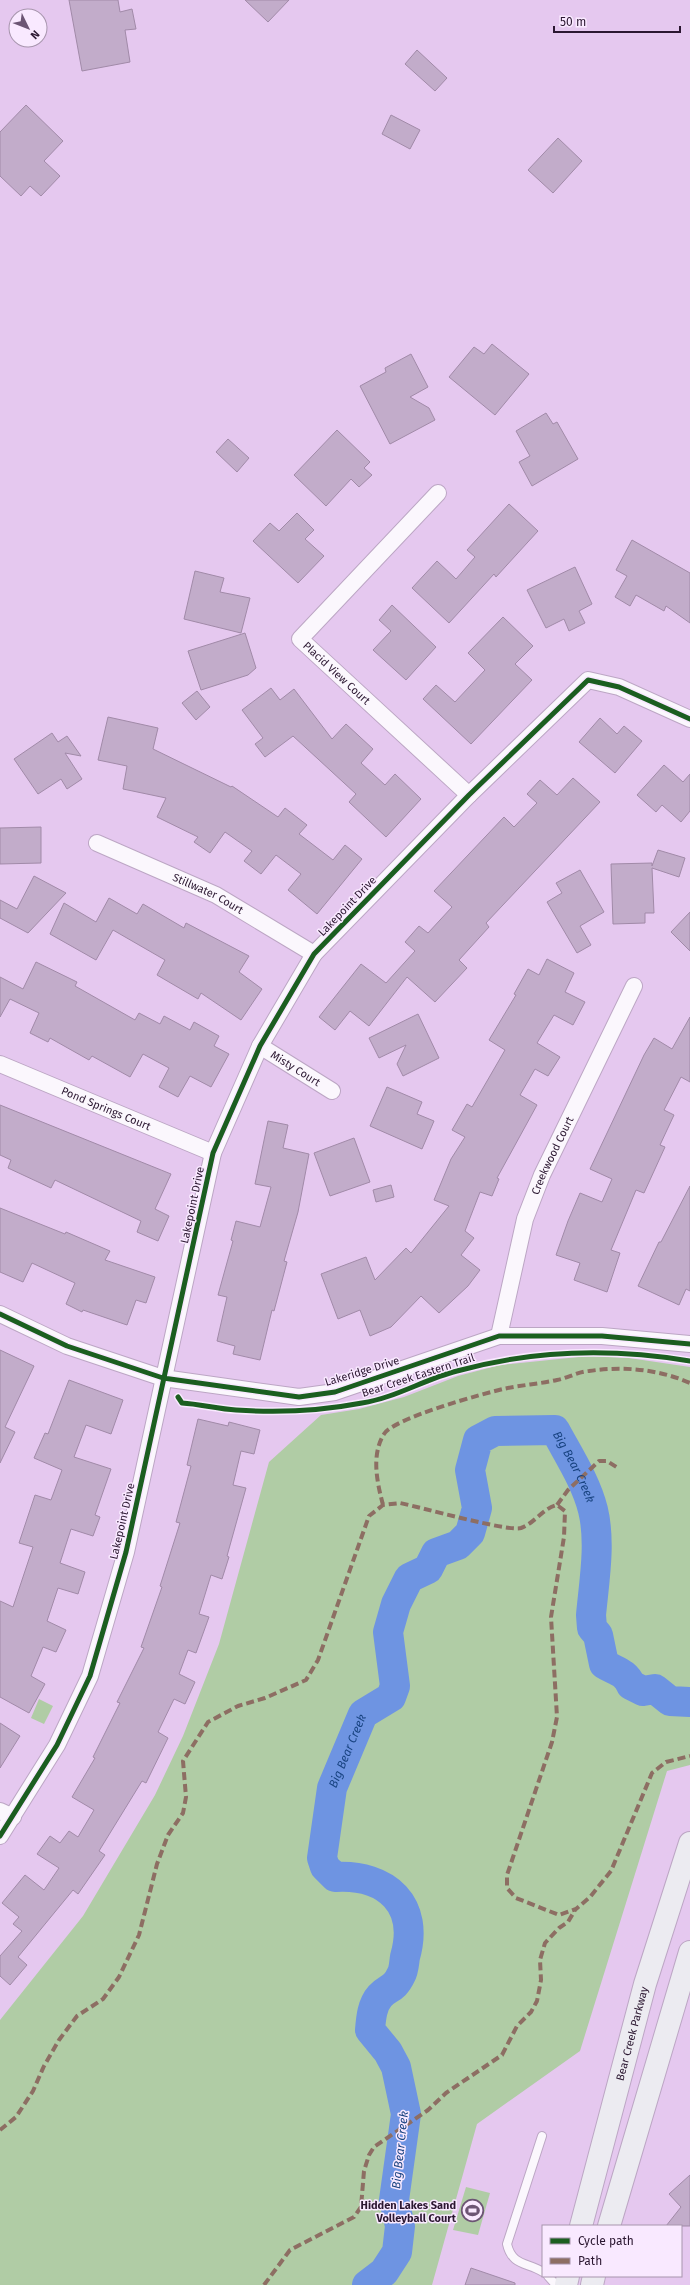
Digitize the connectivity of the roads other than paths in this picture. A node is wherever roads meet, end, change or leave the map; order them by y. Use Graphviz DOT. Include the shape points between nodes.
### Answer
graph roads {
  1 [pos="438,493"];
  2 [pos="690,719"];
  3 [pos="469,795"];
  4 [pos="97,843"];
  5 [pos="314,954"];
  6 [pos="634,986"];
  7 [pos="260,1046"];
  8 [pos="0,1064"];
  9 [pos="332,1091"];
  10 [pos="213,1153"];
  11 [pos="0,1314"];
  12 [pos="499,1336"];
  13 [pos="690,1344"];
  14 [pos="163,1378"];
  15 [pos="6,1814"];
  16 [pos="0,1836"];
  17 [pos="690,1843"];
  18 [pos="690,1952"];
  19 [pos="542,2136"];
  20 [pos="581,2225"];
  21 [pos="609,2225"];
  22 [pos="542,2271"];
  23 [pos="549,2277"];
  24 [pos="556,2285"];
  1 -- 3 [label="street, Placid View Court" via="300,639"];
  2 -- 3 [label="street, Lakepoint Drive" via="620,687 588,680"];
  3 -- 5 [label="street, Lakepoint Drive"];
  4 -- 5 [label="street, Stillwater Court" via="216,895"];
  5 -- 7 [label="street, Lakepoint Drive"];
  6 -- 12 [label="street, Creekwood Court" via="542,1175 525,1219"];
  7 -- 9 [label="street, Misty Court"];
  7 -- 10 [label="street, Lakepoint Drive"];
  8 -- 10 [label="street, Pond Springs Court"];
  10 -- 14 [label="street, Lakepoint Drive"];
  11 -- 14 [label="street, Lakeridge Drive" via="67,1346"];
  12 -- 13 [label="street, Lakeridge Drive" via="602,1336"];
  12 -- 14 [label="street, Lakeridge Drive" via="335,1392 299,1397"];
  14 -- 15 [label="street, Lakepoint Drive" via="126,1552 90,1676 57,1745"];
  15 -- 16 [label="street, Lakepoint Drive"];
  17 -- 20 [label="main road, Bear Creek Parkway" via="645,1984"];
  18 -- 21 [label="main road"];
  19 -- 22 [label="lane" via="507,2244 509,2254 517,2261"];
  23 -- 24 [label="lane"];
}
